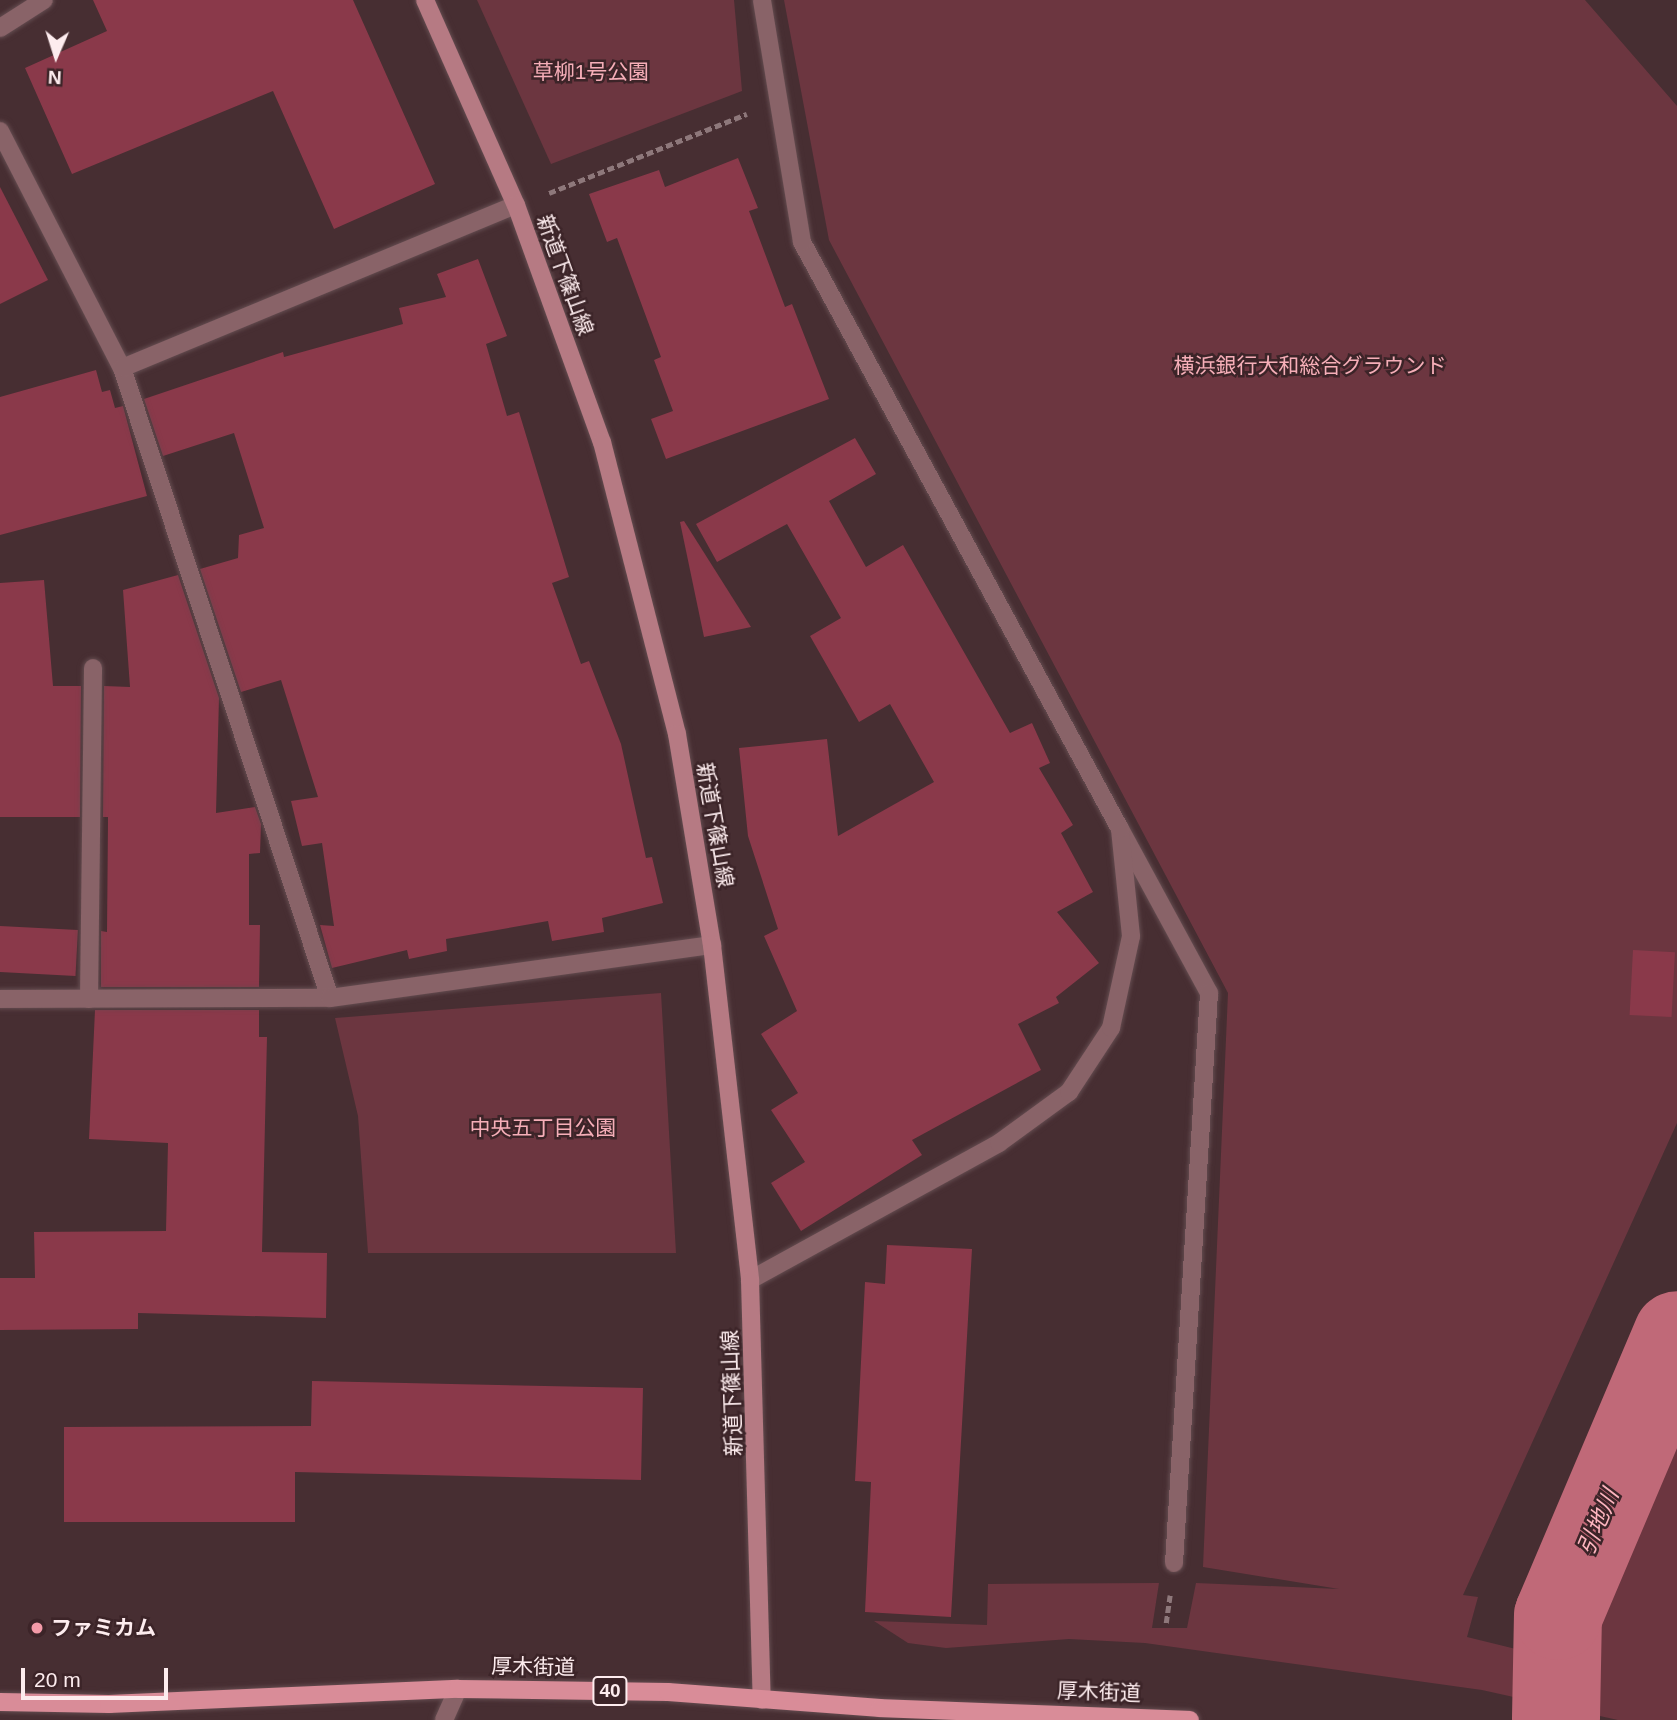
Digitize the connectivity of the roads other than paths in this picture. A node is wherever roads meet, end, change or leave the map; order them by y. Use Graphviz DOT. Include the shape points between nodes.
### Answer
graph roads {
  1 [pos="44,0"];
  2 [pos="425,0"];
  3 [pos="762,0"];
  4 [pos="0,28"];
  5 [pos="0,131"];
  6 [pos="516,205"];
  7 [pos="122,368"];
  8 [pos="93,668"];
  9 [pos="1120,829"];
  10 [pos="712,945"];
  11 [pos="330,998"];
  12 [pos="0,999"];
  13 [pos="89,999"];
  14 [pos="750,1280"];
  15 [pos="1174,1563"];
  16 [pos="458,1689"];
  17 [pos="762,1700"];
  18 [pos="0,1702"];
  19 [pos="444,1720"];
  20 [pos="1190,1720"];
  1 -- 4 [label="street"];
  2 -- 6 [label="street, 新道下篠山線"];
  3 -- 9 [label="street" via="802,242"];
  5 -- 7 [label="street"];
  6 -- 7 [label="street"];
  6 -- 10 [label="street, 新道下篠山線" via="602,442 677,734"];
  7 -- 11 [label="street"];
  8 -- 13 [label="street"];
  9 -- 14 [label="street" via="1131,936 1111,1028 1069,1092 999,1143"];
  9 -- 15 [label="street" via="1209,993"];
  10 -- 11 [label="street"];
  10 -- 14 [label="street, 新道下篠山線"];
  11 -- 13 [label="street"];
  12 -- 13 [label="street"];
  14 -- 17 [label="street, 新道下篠山線"];
  16 -- 17 [label="main road, 厚木街道 / 40" via="668,1692"];
  16 -- 18 [label="main road, 厚木街道 / 40" via="109,1704"];
  16 -- 19 [label="street"];
  17 -- 20 [label="main road, 厚木街道 / 40"];
}
